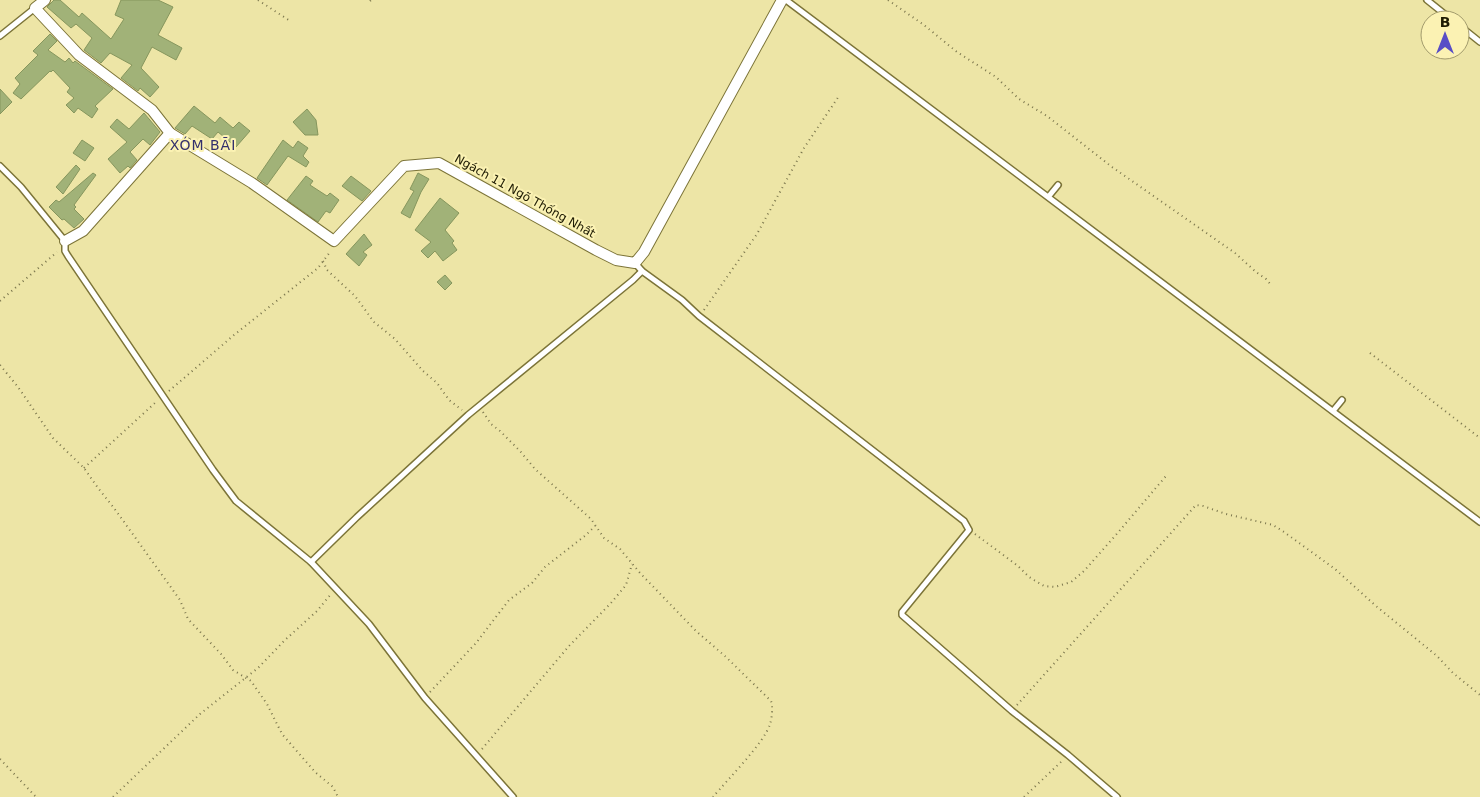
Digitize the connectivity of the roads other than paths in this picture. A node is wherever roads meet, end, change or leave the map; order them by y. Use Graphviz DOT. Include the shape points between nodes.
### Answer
graph roads {
  1 [pos="45,0"];
  2 [pos="782,0"];
  3 [pos="786,0"];
  4 [pos="1426,0"];
  5 [pos="35,8"];
  6 [pos="1439,10"];
  7 [pos="1470,34"];
  8 [pos="0,36"];
  9 [pos="1480,42"];
  10 [pos="170,133"];
  11 [pos="0,166"];
  12 [pos="1058,185"];
  13 [pos="1049,196"];
  14 [pos="65,241"];
  15 [pos="639,267"];
  16 [pos="1342,400"];
  17 [pos="1334,411"];
  18 [pos="1480,522"];
  19 [pos="311,562"];
  20 [pos="513,797"];
  21 [pos="1117,797"];
  1 -- 5 [label="street"];
  2 -- 15 [label="street" via="644,252"];
  3 -- 13 [label="lane"];
  4 -- 6 [label="lane"];
  5 -- 8 [label="lane"];
  5 -- 10 [label="street" via="79,55 152,110"];
  7 -- 9 [label="lane"];
  10 -- 14 [label="street" via="83,231"];
  10 -- 15 [label="street, Ngách 11 Ngõ Thống Nhất" via="252,183 334,241 404,166 439,163 596,250"];
  11 -- 14 [label="lane"];
  12 -- 13 [label="lane"];
  13 -- 17 [label="lane"];
  14 -- 19 [label="lane" via="68,256 212,470 236,501"];
  15 -- 19 [label="lane" via="633,280 468,415"];
  15 -- 21 [label="lane" via="964,521 969,530 918,590 902,615"];
  16 -- 17 [label="lane"];
  17 -- 18 [label="lane"];
  19 -- 20 [label="lane" via="369,624 425,698"];
}
